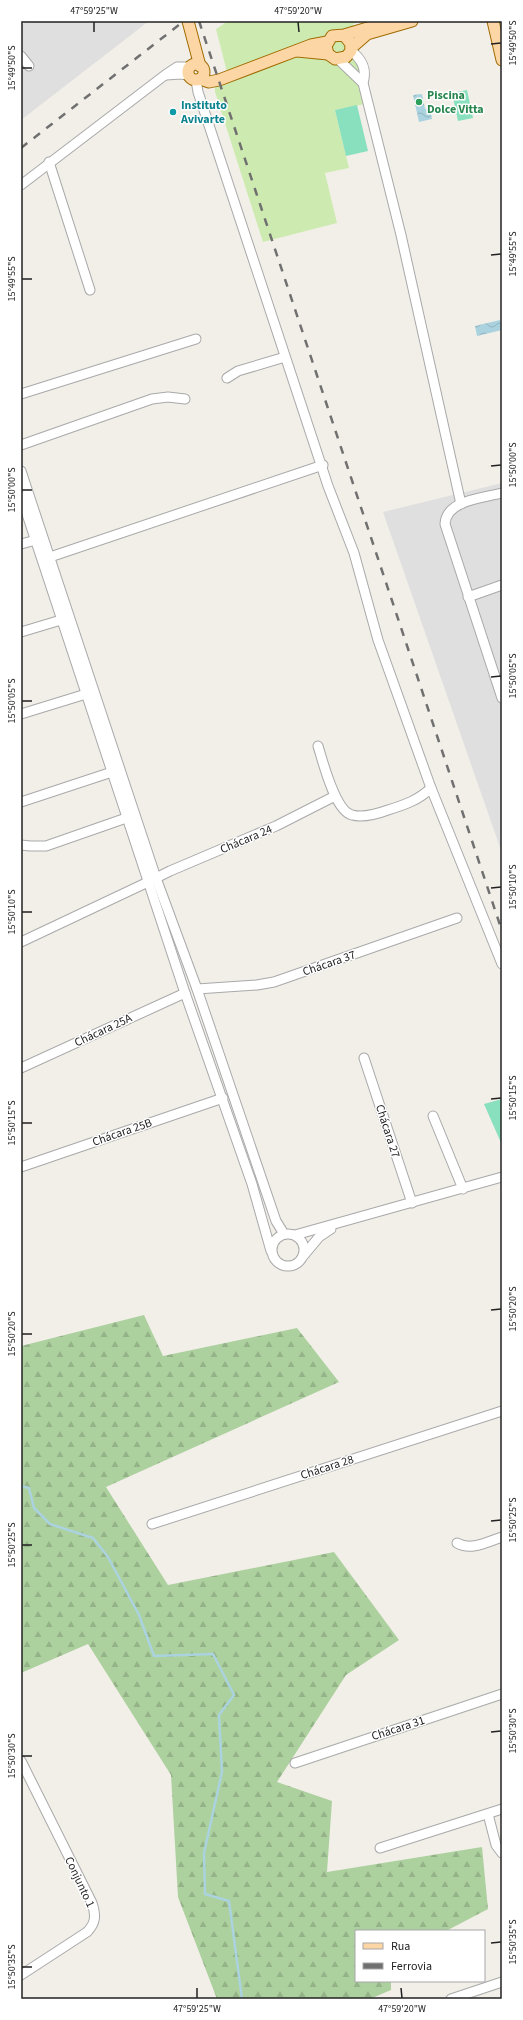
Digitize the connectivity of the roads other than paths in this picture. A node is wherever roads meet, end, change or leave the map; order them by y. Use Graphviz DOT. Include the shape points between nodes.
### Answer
graph roads {
  1 [pos="188,21"];
  2 [pos="391,21"];
  3 [pos="412,21"];
  4 [pos="493,21"];
  5 [pos="344,36"];
  6 [pos="327,42"];
  7 [pos="351,49"];
  8 [pos="297,51"];
  9 [pos="328,54"];
  10 [pos="21,56"];
  11 [pos="339,60"];
  12 [pos="502,60"];
  13 [pos="29,66"];
  14 [pos="196,72"];
  15 [pos="363,83"];
  16 [pos="50,162"];
  17 [pos="21,185"];
  18 [pos="90,290"];
  19 [pos="196,339"];
  20 [pos="286,357"];
  21 [pos="227,378"];
  22 [pos="21,394"];
  23 [pos="185,399"];
  24 [pos="21,445"];
  25 [pos="323,465"];
  26 [pos="21,471"];
  27 [pos="502,493"];
  28 [pos="21,496"];
  29 [pos="461,504"];
  30 [pos="36,540"];
  31 [pos="21,544"];
  32 [pos="50,557"];
  33 [pos="502,585"];
  34 [pos="468,597"];
  35 [pos="61,620"];
  36 [pos="21,632"];
  37 [pos="498,671"];
  38 [pos="86,694"];
  39 [pos="502,698"];
  40 [pos="21,714"];
  41 [pos="318,746"];
  42 [pos="112,772"];
  43 [pos="432,788"];
  44 [pos="335,796"];
  45 [pos="21,802"];
  46 [pos="131,816"];
  47 [pos="21,845"];
  48 [pos="152,880"];
  49 [pos="457,918"];
  50 [pos="21,942"];
  51 [pos="502,964"];
  52 [pos="197,989"];
  53 [pos="185,993"];
  54 [pos="364,1058"];
  55 [pos="21,1068"];
  56 [pos="222,1098"];
  57 [pos="433,1116"];
  58 [pos="21,1167"];
  59 [pos="502,1177"];
  60 [pos="463,1188"];
  61 [pos="412,1203"];
  62 [pos="339,1224"];
  63 [pos="284,1234"];
  64 [pos="295,1235"];
  65 [pos="271,1251"];
  66 [pos="304,1255"];
  67 [pos="502,1411"];
  68 [pos="152,1524"];
  69 [pos="502,1537"];
  70 [pos="457,1543"];
  71 [pos="502,1694"];
  72 [pos="21,1761"];
  73 [pos="295,1763"];
  74 [pos="502,1809"];
  75 [pos="488,1814"];
  76 [pos="380,1848"];
  77 [pos="502,1853"];
  78 [pos="21,1975"];
  79 [pos="502,1982"];
  80 [pos="451,1999"];
  1 -- 14 [label="main road"];
  2 -- 5 [label="main road"];
  3 -- 7 [label="main road" via="367,34"];
  4 -- 12 [label="main road"];
  5 -- 6 [label="main road" via="336,35"];
  5 -- 7 [label="main road" via="350,40"];
  6 -- 8 [label="main road"];
  6 -- 9 [label="main road"];
  7 -- 11 [label="main road" via="346,57"];
  7 -- 15 [label="street" via="361,61 365,75"];
  8 -- 9 [label="main road"];
  8 -- 14 [label="main road" via="219,80 209,82"];
  9 -- 11 [label="main road"];
  10 -- 13 [label="street"];
  11 -- 15 [label="street"];
  14 -- 16 [label="street" via="165,75"];
  14 -- 20 [label="street" via="198,92"];
  15 -- 29 [label="street" via="401,236"];
  16 -- 17 [label="street"];
  16 -- 18 [label="street"];
  19 -- 22 [label="street"];
  20 -- 21 [label="street"];
  20 -- 25 [label="street"];
  23 -- 24 [label="street" via="152,399"];
  25 -- 32 [label="street"];
  25 -- 43 [label="street" via="328,486 354,553 378,640"];
  26 -- 32 [label="street"];
  27 -- 29 [label="street"];
  28 -- 30 [label="street"];
  29 -- 34 [label="street" via="452,508 446,516 445,524"];
  30 -- 31 [label="street"];
  30 -- 35 [label="street"];
  32 -- 46 [label="street"];
  33 -- 34 [label="street"];
  34 -- 37 [label="street"];
  35 -- 36 [label="street"];
  35 -- 38 [label="street"];
  37 -- 39 [label="street"];
  38 -- 40 [label="street"];
  38 -- 42 [label="street"];
  41 -- 44 [label="street"];
  42 -- 45 [label="street"];
  42 -- 46 [label="street"];
  43 -- 44 [label="street" via="412,802 376,814 356,816 347,813"];
  43 -- 51 [label="street"];
  44 -- 48 [label="street, Chácara 24" via="276,826"];
  46 -- 47 [label="street" via="46,846"];
  46 -- 48 [label="street"];
  48 -- 50 [label="street, Chácara 24"];
  48 -- 52 [label="street"];
  48 -- 53 [label="street"];
  49 -- 52 [label="street, Chácara 37" via="274,982"];
  52 -- 63 [label="street" via="276,1221"];
  53 -- 55 [label="street, Chácara 25A"];
  53 -- 56 [label="street"];
  54 -- 61 [label="street, Chácara 27"];
  56 -- 58 [label="street, Chácara 25B"];
  56 -- 65 [label="street" via="264,1220"];
  57 -- 60 [label="street"];
  59 -- 60 [label="street"];
  60 -- 61 [label="street"];
  61 -- 62 [label="street"];
  62 -- 64 [label="street"];
  62 -- 66 [label="street" via="319,1237"];
  63 -- 64 [label="street"];
  63 -- 65 [label="street" via="277,1237"];
  64 -- 66 [label="street" via="303,1244"];
  65 -- 66 [label="street" via="274,1260 281,1265 290,1266"];
  67 -- 68 [label="street, Chácara 28"];
  69 -- 70 [label="street" via="470,1547 463,1547"];
  71 -- 73 [label="street, Chácara 31"];
  72 -- 78 [label="street, Conjunto 1" via="92,1903 95,1919 87,1932"];
  74 -- 75 [label="street"];
  75 -- 76 [label="street"];
  75 -- 77 [label="street" via="496,1845"];
  79 -- 80 [label="street"];
}
